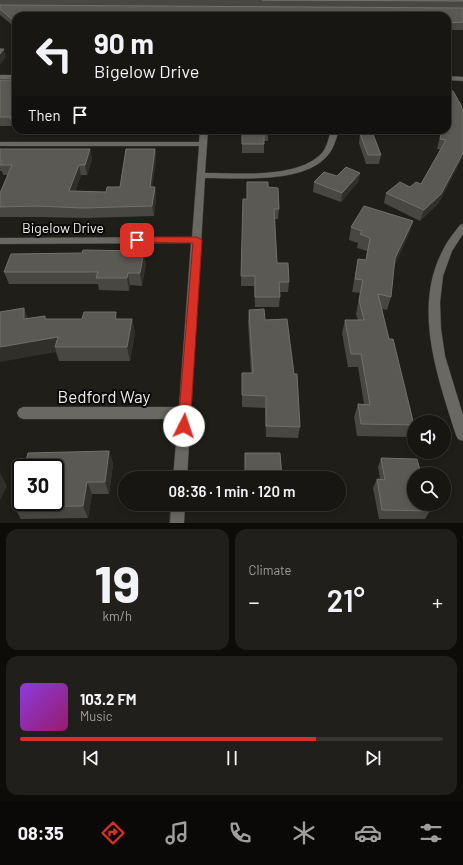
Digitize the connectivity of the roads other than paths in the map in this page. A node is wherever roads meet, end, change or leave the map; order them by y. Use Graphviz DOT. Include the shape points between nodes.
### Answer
graph roads {
  1 [pos="0,77"];
  2 [pos="12,78"];
  3 [pos="451,78"];
  4 [pos="463,78"];
  5 [pos="204,134"];
  6 [pos="334,134"];
  7 [pos="0,144"];
  8 [pos="203,144"];
  9 [pos="202,174"];
  10 [pos="463,227"];
  11 [pos="197,240"];
  12 [pos="0,241"];
  13 [pos="23,413"];
  14 [pos="185,413"];
  15 [pos="463,434"];
  16 [pos="181,471"];
  17 [pos="178,511"];
  18 [pos="177,523"];
  1 -- 2 [label="street"];
  3 -- 4 [label="street"];
  5 -- 8 [label="street"];
  6 -- 9 [label="street" via="329,149 323,156 299,169 270,174"];
  7 -- 8 [label="street"];
  8 -- 9 [label="street"];
  9 -- 11 [label="street"];
  10 -- 15 [label="street" via="444,256 439,270 434,319 447,385"];
  11 -- 12 [label="street, Bigelow Drive"];
  11 -- 14 [label="street"];
  13 -- 14 [label="street, Bedford Way"];
  14 -- 16 [label="street"];
  17 -- 18 [label="street"];
}
